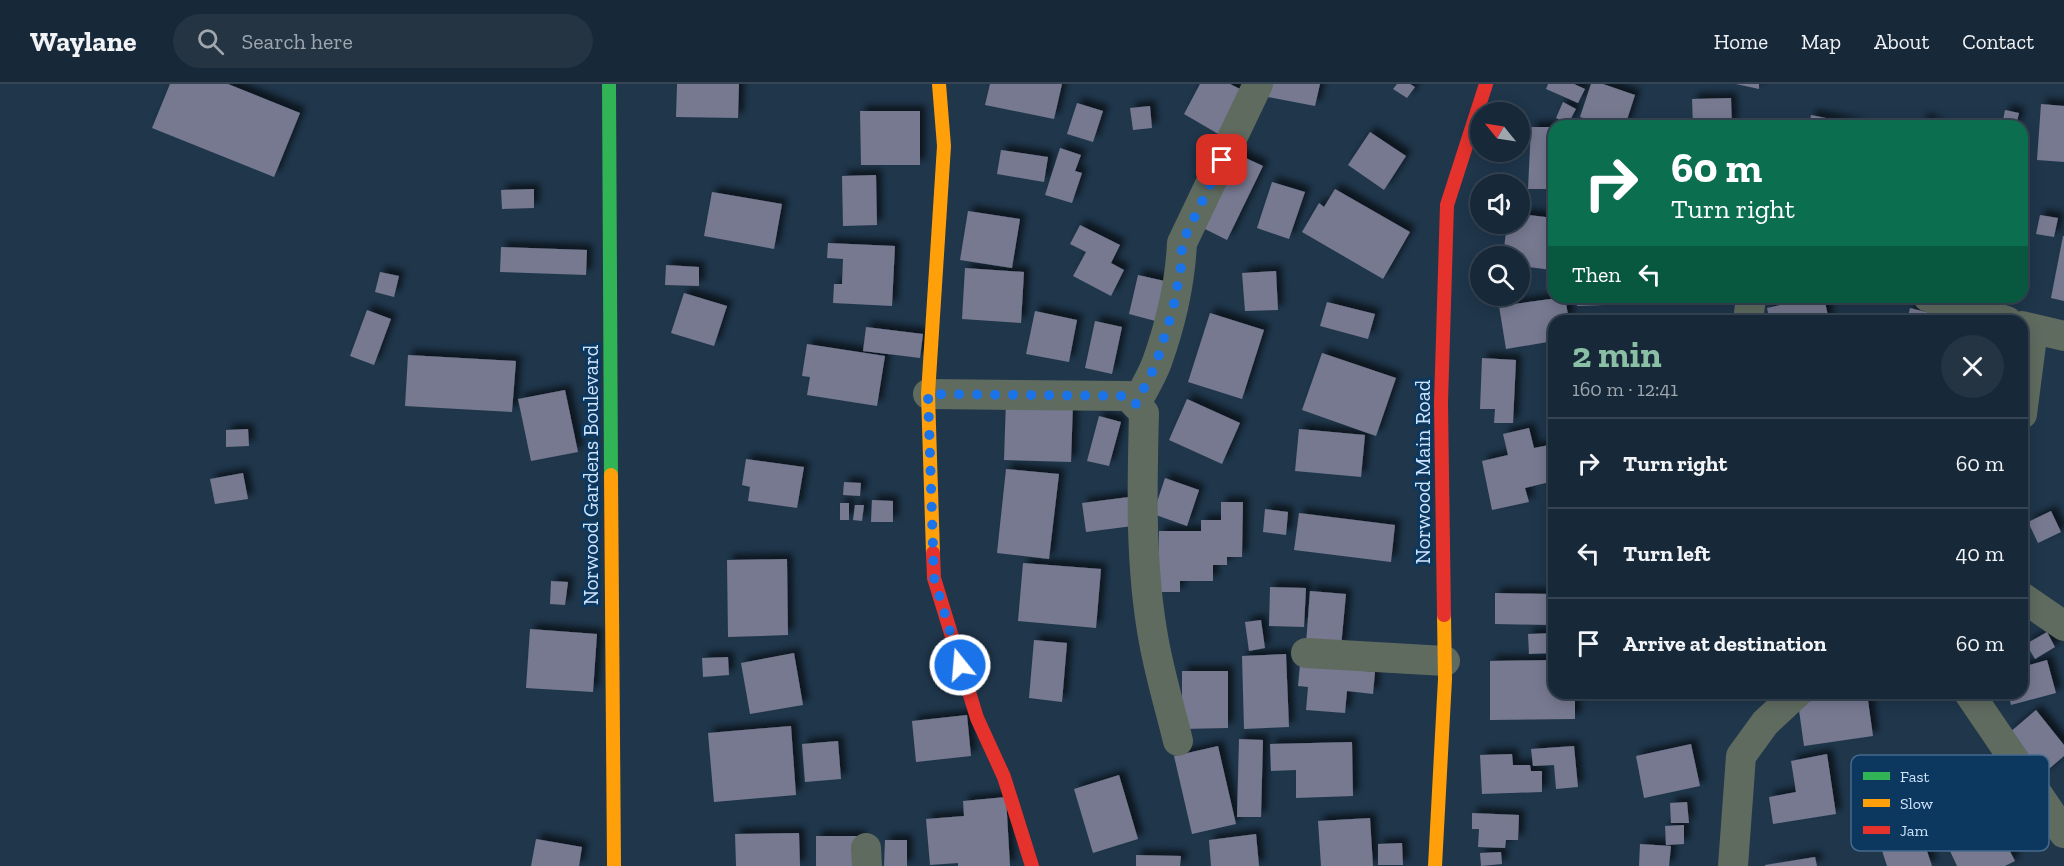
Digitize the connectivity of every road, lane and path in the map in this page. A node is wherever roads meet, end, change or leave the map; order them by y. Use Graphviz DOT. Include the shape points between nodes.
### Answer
graph roads {
  1 [pos="609,84"];
  2 [pos="939,84"];
  3 [pos="1258,84"];
  4 [pos="1486,84"];
  5 [pos="1948,303"];
  6 [pos="1988,315"];
  7 [pos="2028,327"];
  8 [pos="2064,336"];
  9 [pos="928,394"];
  10 [pos="1136,404"];
  11 [pos="2028,601"];
  12 [pos="2064,626"];
  13 [pos="1306,653"];
  14 [pos="1445,661"];
  15 [pos="1791,699"];
  16 [pos="1973,699"];
  17 [pos="1178,741"];
  18 [pos="2011,755"];
  19 [pos="2049,810"];
  20 [pos="2064,832"];
  21 [pos="614,866"];
  22 [pos="1032,866"];
  23 [pos="1435,866"];
  24 [pos="1733,866"];
  1 -- 21 [label="street, Norwood Gardens Boulevard"];
  2 -- 9 [label="street" via="944,146"];
  3 -- 10 [label="street" via="1182,243 1173,309 1156,364"];
  4 -- 14 [label="street, Norwood Main Road" via="1447,205 1442,403"];
  5 -- 6 [label="street"];
  7 -- 8 [label="street"];
  9 -- 10 [label="street" via="1128,396"];
  9 -- 22 [label="street" via="934,578 977,718 1004,777"];
  10 -- 17 [label="street" via="1144,413 1142,507 1146,578 1154,642"];
  11 -- 12 [label="street"];
  13 -- 14 [label="street"];
  14 -- 23 [label="street, Norwood Main Road"];
  15 -- 24 [label="street" via="1765,723 1741,756"];
  16 -- 18 [label="street"];
  19 -- 20 [label="street"];
}
